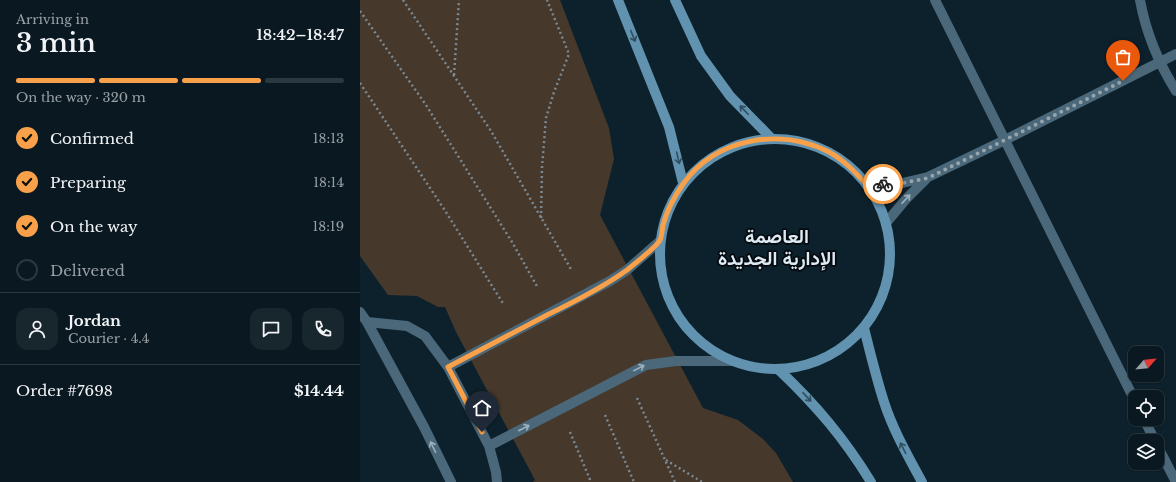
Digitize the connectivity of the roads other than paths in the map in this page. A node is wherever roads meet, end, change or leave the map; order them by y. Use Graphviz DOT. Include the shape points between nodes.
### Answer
graph roads {
  1 [pos="618,0"];
  2 [pos="675,0"];
  3 [pos="935,0"];
  4 [pos="1140,0"];
  5 [pos="1176,54"];
  6 [pos="1159,62"];
  7 [pos="1176,91"];
  8 [pos="771,138"];
  9 [pos="1005,140"];
  10 [pos="928,178"];
  11 [pos="683,183"];
  12 [pos="866,184"];
  13 [pos="886,223"];
  14 [pos="660,241"];
  15 [pos="360,312"];
  16 [pos="367,322"];
  17 [pos="864,328"];
  18 [pos="731,361"];
  19 [pos="448,367"];
  20 [pos="779,370"];
  21 [pos="1130,390"];
  22 [pos="489,446"];
  23 [pos="1164,459"];
  24 [pos="450,482"];
  25 [pos="497,482"];
  26 [pos="871,482"];
  27 [pos="922,482"];
  28 [pos="1176,482"];
  1 -- 11 [label="main road, one-way" via="669,127"];
  8 -- 2 [label="main road, one-way" via="730,96 701,56"];
  3 -- 9 [label="street"];
  4 -- 6 [label="street" via="1147,31"];
  5 -- 6 [label="street"];
  6 -- 7 [label="street"];
  6 -- 9 [label="street"];
  8 -- 11 [label="main road" via="728,148 704,163"];
  8 -- 12 [label="main road" via="817,146 844,162"];
  9 -- 10 [label="street"];
  9 -- 21 [label="street"];
  10 -- 12 [label="street" via="898,184"];
  13 -- 10 [label="street, one-way"];
  11 -- 14 [label="main road" via="668,211"];
  12 -- 13 [label="main road"];
  13 -- 17 [label="main road" via="890,246 886,286 881,301"];
  14 -- 18 [label="main road" via="661,274 665,290 680,320 702,344"];
  14 -- 19 [label="street" via="627,270 604,285"];
  15 -- 16 [label="street"];
  16 -- 19 [label="street" via="407,326 425,336"];
  24 -- 16 [label="street, one-way" via="424,427"];
  17 -- 20 [label="main road" via="849,343 826,358 811,364"];
  27 -- 17 [label="main road, one-way" via="884,403"];
  18 -- 20 [label="main road" via="746,366"];
  22 -- 18 [label="street, one-way" via="646,365 676,360"];
  19 -- 22 [label="street"];
  20 -- 26 [label="main road, one-way" via="828,420"];
  22 -- 25 [label="street"];
  23 -- 28 [label="street"];
}
